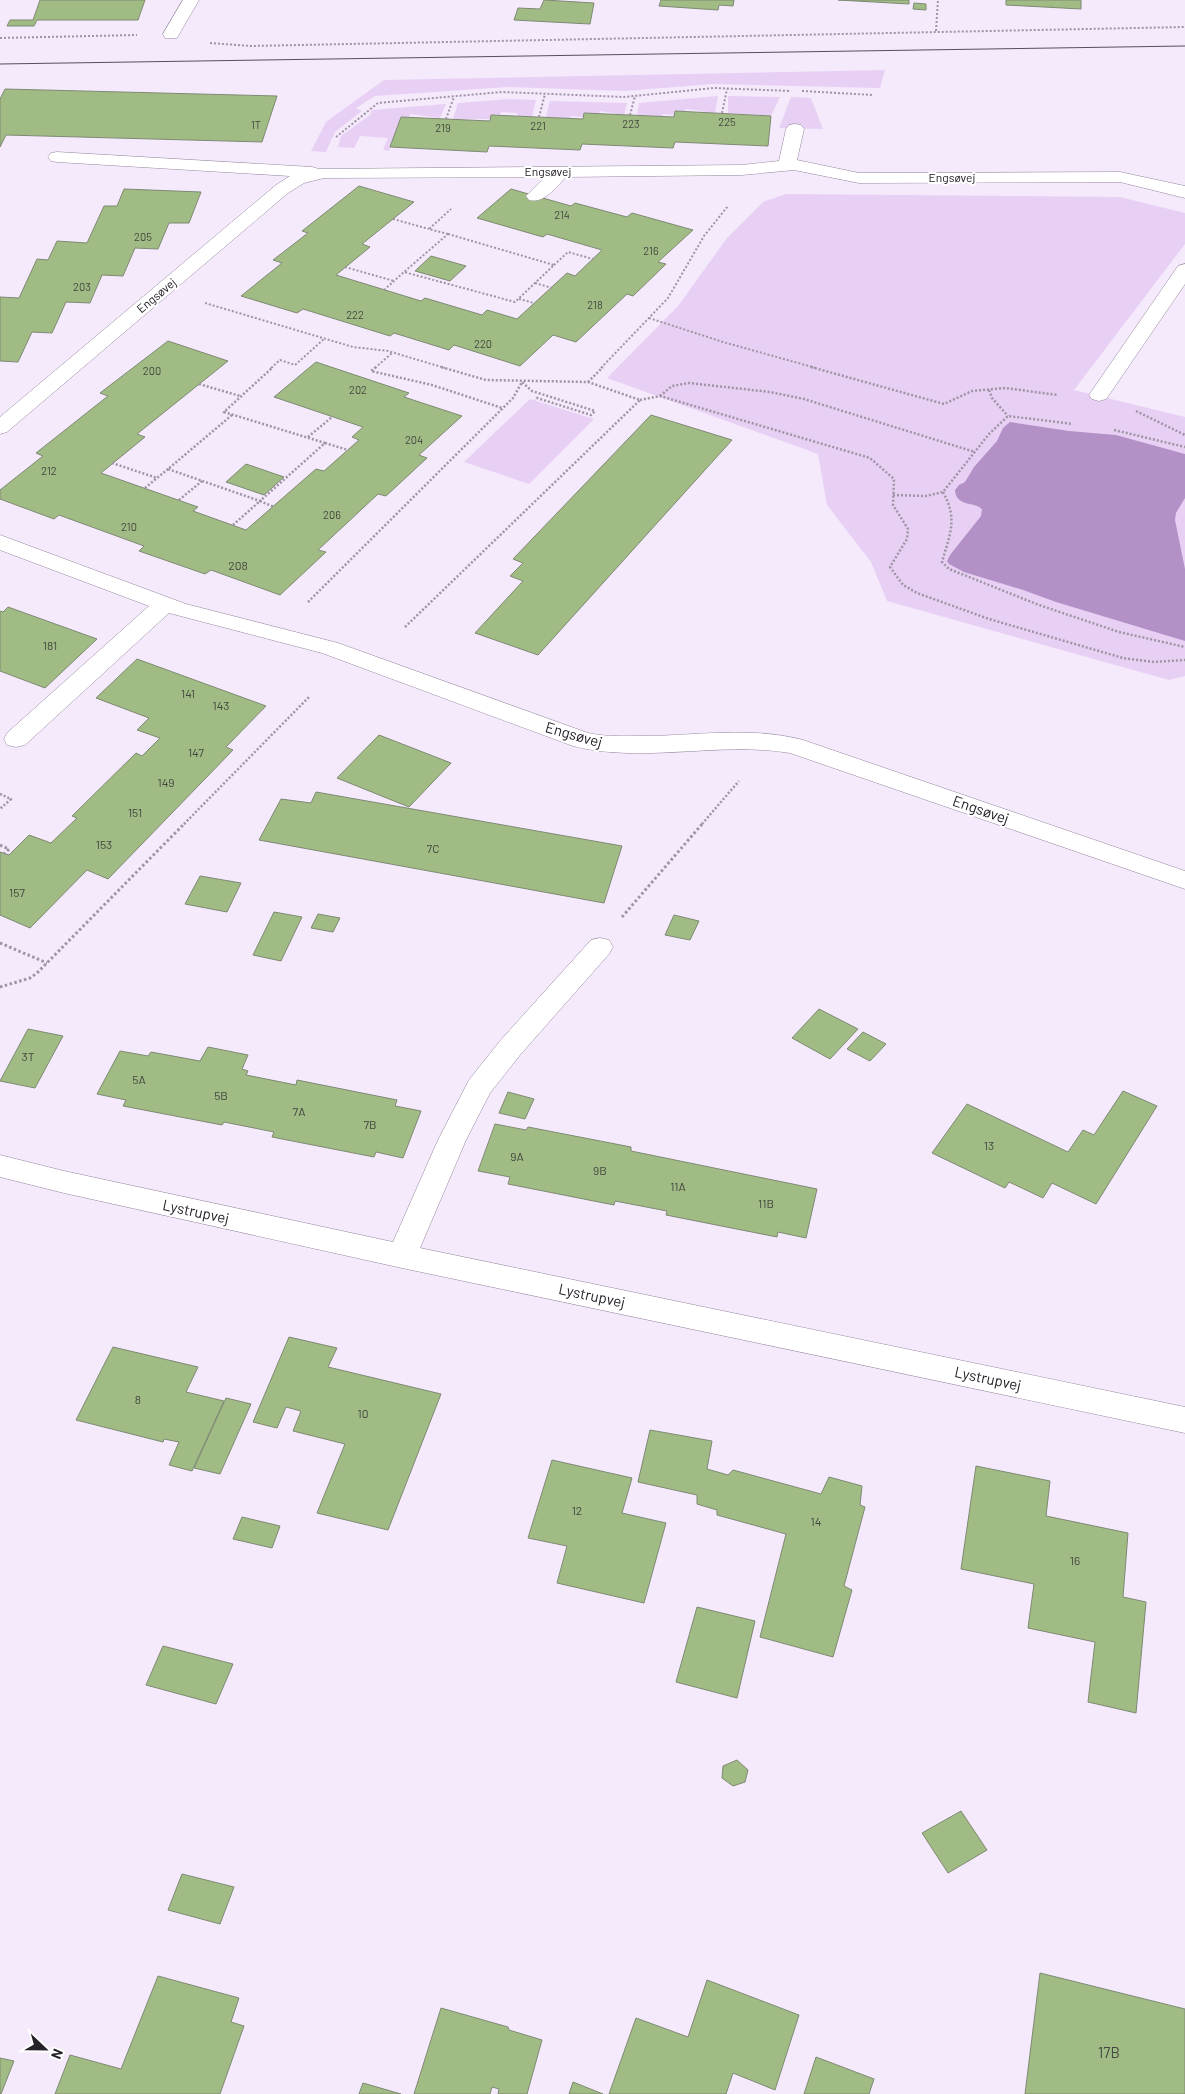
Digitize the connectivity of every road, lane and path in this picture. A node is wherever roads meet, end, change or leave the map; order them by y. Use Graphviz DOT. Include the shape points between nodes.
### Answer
graph roads {
  1 [pos="190,0"];
  2 [pos="938,0"];
  3 [pos="1185,27"];
  4 [pos="936,31"];
  5 [pos="171,34"];
  6 [pos="0,38"];
  7 [pos="727,89"];
  8 [pos="794,91"];
  9 [pos="800,91"];
  10 [pos="545,94"];
  11 [pos="874,95"];
  12 [pos="635,96"];
  13 [pos="454,97"];
  14 [pos="722,113"];
  15 [pos="630,115"];
  16 [pos="539,117"];
  17 [pos="446,119"];
  18 [pos="795,129"];
  19 [pos="337,135"];
  20 [pos="57,157"];
  21 [pos="786,166"];
  22 [pos="509,171"];
  23 [pos="562,171"];
  24 [pos="324,173"];
  25 [pos="1185,192"];
  26 [pos="534,196"];
  27 [pos="730,203"];
  28 [pos="393,220"];
  29 [pos="429,229"];
  30 [pos="448,234"];
  31 [pos="593,259"];
  32 [pos="554,265"];
  33 [pos="345,267"];
  34 [pos="1185,270"];
  35 [pos="404,272"];
  36 [pos="394,281"];
  37 [pos="535,283"];
  38 [pos="552,288"];
  39 [pos="384,290"];
  40 [pos="161,291"];
  41 [pos="518,299"];
  42 [pos="534,303"];
  43 [pos="649,318"];
  44 [pos="324,338"];
  45 [pos="392,353"];
  46 [pos="522,382"];
  47 [pos="588,382"];
  48 [pos="199,384"];
  49 [pos="989,390"];
  50 [pos="1099,395"];
  51 [pos="241,396"];
  52 [pos="660,396"];
  53 [pos="535,400"];
  54 [pos="640,400"];
  55 [pos="502,408"];
  56 [pos="232,415"];
  57 [pos="1008,416"];
  58 [pos="332,417"];
  59 [pos="5,419"];
  60 [pos="1074,424"];
  61 [pos="1109,428"];
  62 [pos="1185,435"];
  63 [pos="307,438"];
  64 [pos="324,443"];
  65 [pos="1185,447"];
  66 [pos="348,450"];
  67 [pos="975,452"];
  68 [pos="112,463"];
  69 [pos="168,469"];
  70 [pos="157,478"];
  71 [pos="202,481"];
  72 [pos="145,488"];
  73 [pos="943,492"];
  74 [pos="893,495"];
  75 [pos="179,500"];
  76 [pos="260,502"];
  77 [pos="274,506"];
  78 [pos="233,525"];
  79 [pos="0,542"];
  80 [pos="165,604"];
  81 [pos="405,627"];
  82 [pos="278,633"];
  83 [pos="1185,647"];
  84 [pos="1185,660"];
  85 [pos="310,696"];
  86 [pos="16,740"];
  87 [pos="739,742"];
  88 [pos="0,794"];
  89 [pos="0,809"];
  90 [pos="0,845"];
  91 [pos="4,854"];
  92 [pos="1185,880"];
  93 [pos="0,943"];
  94 [pos="600,948"];
  95 [pos="47,963"];
  96 [pos="0,987"];
  97 [pos="0,1166"];
  98 [pos="402,1256"];
  99 [pos="1185,1420"];
  1 -- 5 [label="street"];
  2 -- 4 [label="path"];
  3 -- 4 [label="path"];
  4 -- 5 [label="path" via="250,46 206,43"];
  5 -- 6 [label="path"];
  7 -- 8 [label="path"];
  7 -- 12 [label="path"];
  7 -- 14 [label="path"];
  9 -- 11 [label="path"];
  10 -- 12 [label="path"];
  10 -- 13 [label="path" via="502,92"];
  10 -- 16 [label="path"];
  12 -- 15 [label="path"];
  13 -- 17 [label="path"];
  13 -- 19 [label="path" via="378,103"];
  18 -- 21 [label="street"];
  20 -- 24 [label="street"];
  21 -- 23 [label="street, Engsøvej" via="742,170"];
  21 -- 25 [label="street, Engsøvej" via="859,178 1001,186 1120,177"];
  22 -- 23 [label="street, Engsøvej"];
  22 -- 24 [label="street, Engsøvej"];
  22 -- 29 [label="path" via="479,201 464,197"];
  23 -- 26 [label="street"];
  24 -- 40 [label="street, Engsøvej" via="298,179 282,189"];
  27 -- 43 [label="path" via="704,236 668,298"];
  28 -- 29 [label="path"];
  29 -- 30 [label="path"];
  30 -- 32 [label="path"];
  30 -- 35 [label="path"];
  31 -- 32 [label="path" via="568,252"];
  32 -- 37 [label="path"];
  33 -- 36 [label="path"];
  34 -- 50 [label="street"];
  35 -- 36 [label="path"];
  35 -- 41 [label="path" via="515,302"];
  36 -- 39 [label="path"];
  37 -- 38 [label="path"];
  37 -- 41 [label="path"];
  40 -- 44 [label="path"];
  40 -- 59 [label="street, Engsøvej"];
  41 -- 42 [label="path"];
  43 -- 47 [label="path"];
  43 -- 49 [label="path" via="944,404 972,392"];
  44 -- 45 [label="path" via="353,347"];
  44 -- 51 [label="path" via="295,365 280,360"];
  45 -- 46 [label="path" via="486,380"];
  45 -- 55 [label="path" via="371,371 432,385"];
  46 -- 47 [label="path"];
  46 -- 53 [label="path" via="532,391 594,411 591,415"];
  46 -- 55 [label="path" via="513,398"];
  47 -- 54 [label="path"];
  48 -- 51 [label="path"];
  49 -- 50 [label="path" via="1005,388 1055,395"];
  49 -- 57 [label="path"];
  50 -- 62 [label="path" via="1159,420"];
  51 -- 56 [label="path" via="224,412"];
  52 -- 54 [label="path"];
  52 -- 67 [label="path" via="672,386 689,383 770,392 804,399"];
  52 -- 74 [label="path" via="870,458 894,479"];
  54 -- 81 [label="path"];
  55 -- 82 [label="path"];
  56 -- 63 [label="path"];
  56 -- 69 [label="path"];
  57 -- 60 [label="path"];
  57 -- 67 [label="path"];
  58 -- 63 [label="path"];
  61 -- 65 [label="path"];
  63 -- 64 [label="path"];
  64 -- 66 [label="path"];
  64 -- 76 [label="path"];
  67 -- 73 [label="path"];
  68 -- 70 [label="path"];
  69 -- 70 [label="path"];
  69 -- 71 [label="path"];
  70 -- 72 [label="path"];
  71 -- 75 [label="path"];
  71 -- 76 [label="path"];
  73 -- 74 [label="path" via="926,496"];
  73 -- 83 [label="path" via="953,511 953,528 942,562 949,569 1119,632"];
  74 -- 84 [label="path" via="893,505 908,529 907,539 890,568 903,585 942,603 1028,632 1127,658 1165,664"];
  76 -- 77 [label="path"];
  76 -- 78 [label="path"];
  79 -- 80 [label="street, Engsøvej"];
  80 -- 82 [label="street, Engsøvej"];
  80 -- 86 [label="street"];
  82 -- 87 [label="street, Engsøvej" via="330,648 591,742 617,745"];
  85 -- 95 [label="path"];
  87 -- 92 [label="street, Engsøvej" via="783,744 809,750"];
  87 -- 94 [label="path" via="741,779 624,915"];
  88 -- 89 [label="path" via="11,799"];
  90 -- 91 [label="path" via="9,849"];
  93 -- 95 [label="path"];
  94 -- 98 [label="street" via="479,1087 452,1140"];
  95 -- 96 [label="path" via="30,978"];
  97 -- 98 [label="street, Lystrupvej"];
  98 -- 99 [label="street, Lystrupvej"];
}
